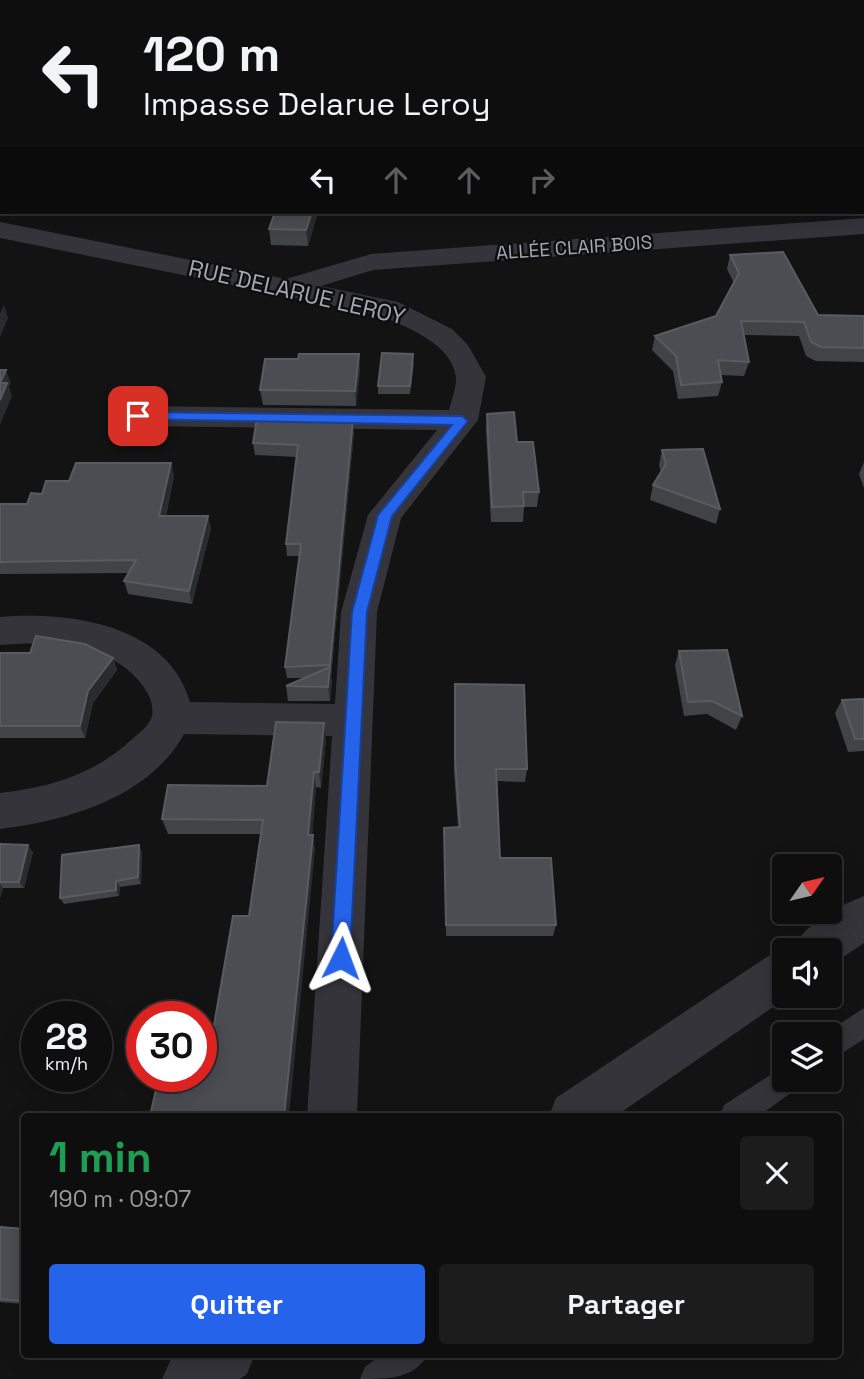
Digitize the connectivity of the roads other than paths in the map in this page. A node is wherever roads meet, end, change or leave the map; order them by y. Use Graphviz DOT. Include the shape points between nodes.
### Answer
graph roads {
  1 [pos="864,226"];
  2 [pos="0,230"];
  3 [pos="288,288"];
  4 [pos="138,416"];
  5 [pos="462,421"];
  6 [pos="0,631"];
  7 [pos="171,718"];
  8 [pos="355,720"];
  9 [pos="0,811"];
  10 [pos="864,917"];
  11 [pos="833,938"];
  12 [pos="772,980"];
  13 [pos="864,1022"];
  14 [pos="842,1038"];
  15 [pos="772,1089"];
  16 [pos="332,1113"];
  17 [pos="578,1113"];
  18 [pos="739,1113"];
  19 [pos="221,1358"];
  20 [pos="406,1358"];
  21 [pos="191,1379"];
  22 [pos="377,1379"];
  1 -- 3 [label="street, ALLÉE CLAIR BOIS" via="371,262"];
  2 -- 3 [label="street, RUE DELARUE LEROY"];
  3 -- 5 [label="street, RUE DELARUE LEROY" via="388,308 442,335 458,351 471,377"];
  4 -- 5 [label="street"];
  5 -- 8 [label="street, RUE DELARUE LEROY" via="385,515 359,612"];
  6 -- 7 [label="street" via="78,633 127,652 161,680 169,695"];
  7 -- 8 [label="street"];
  7 -- 9 [label="street" via="143,755 87,793 45,807"];
  8 -- 16 [label="street, RUE DELARUE LEROY"];
  10 -- 11 [label="street"];
  12 -- 17 [label="street"];
  13 -- 14 [label="lane"];
  15 -- 18 [label="lane"];
  19 -- 21 [label="street"];
  20 -- 22 [label="lane"];
}
